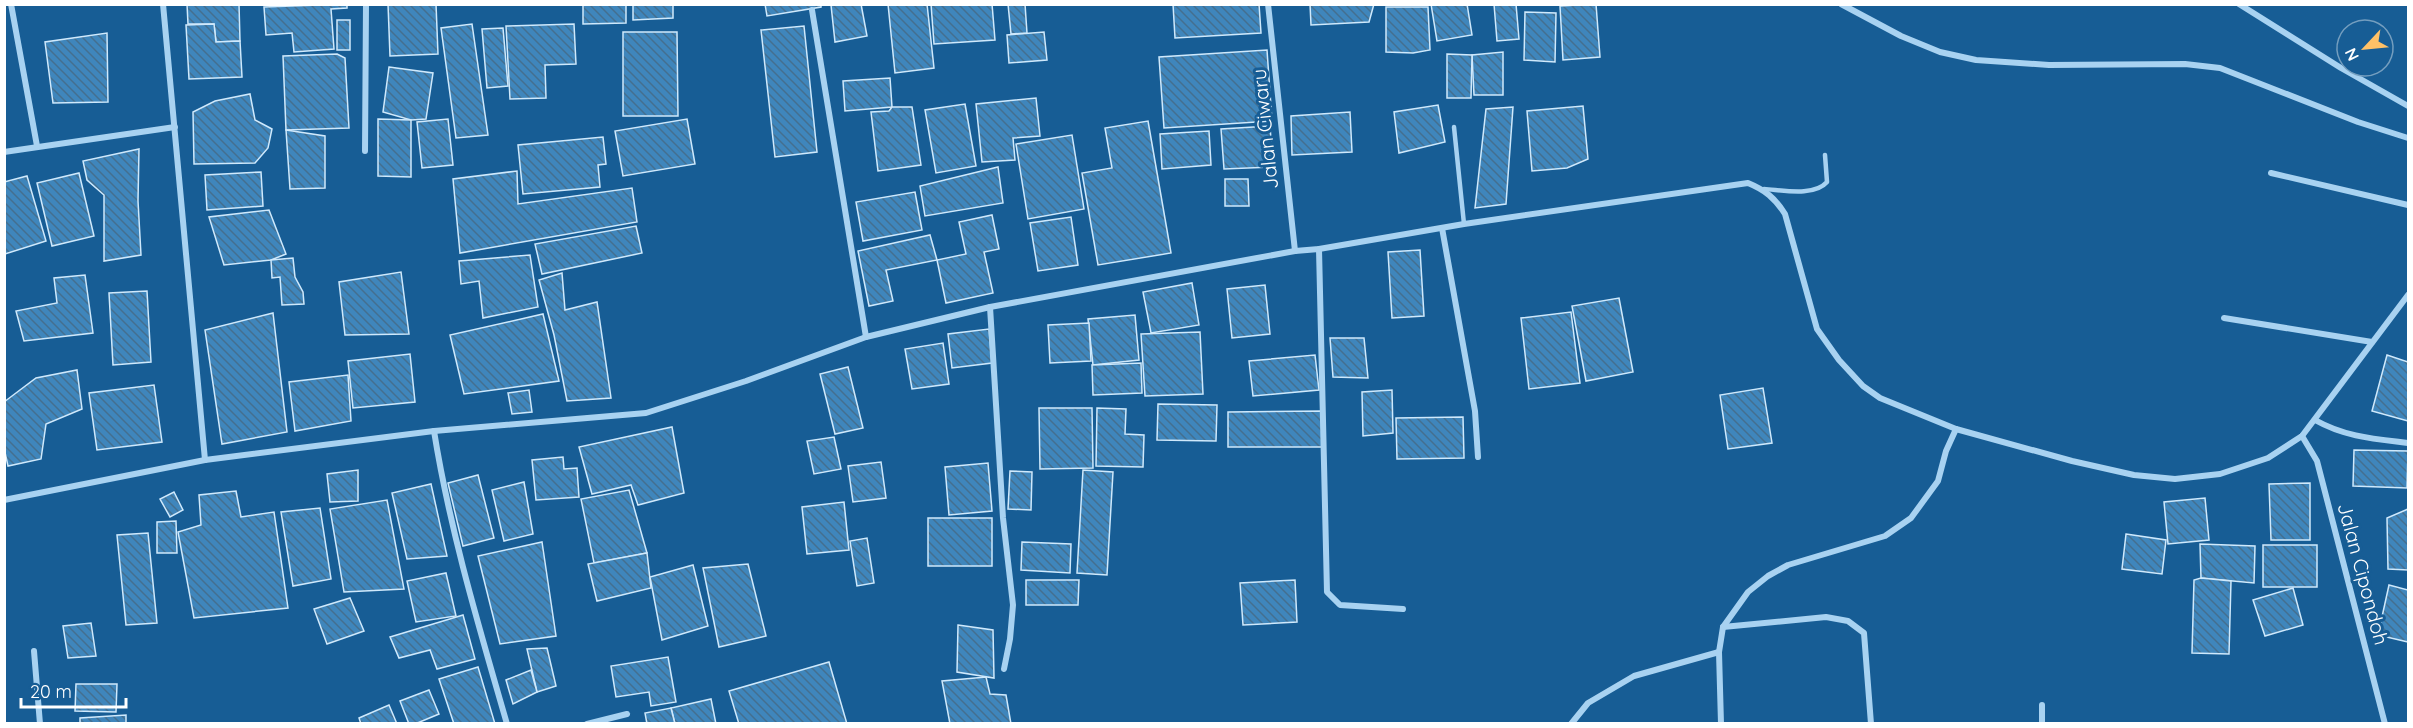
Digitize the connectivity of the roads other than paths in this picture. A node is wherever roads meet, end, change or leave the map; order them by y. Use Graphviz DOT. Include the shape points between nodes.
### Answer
graph roads {
  1 [pos="11,4"];
  2 [pos="163,4"];
  3 [pos="366,4"];
  4 [pos="1268,4"];
  5 [pos="1841,4"];
  6 [pos="2239,4"];
  7 [pos="812,10"];
  8 [pos="2409,106"];
  9 [pos="175,127"];
  10 [pos="1454,127"];
  11 [pos="2409,138"];
  12 [pos="37,146"];
  13 [pos="365,151"];
  14 [pos="4,152"];
  15 [pos="1825,155"];
  16 [pos="2271,173"];
  17 [pos="1764,189"];
  18 [pos="2409,205"];
  19 [pos="1464,224"];
  20 [pos="1442,228"];
  21 [pos="1319,249"];
  22 [pos="1295,251"];
  23 [pos="2409,295"];
  24 [pos="990,307"];
  25 [pos="2224,318"];
  26 [pos="867,337"];
  27 [pos="2372,342"];
  28 [pos="2315,420"];
  29 [pos="1956,429"];
  30 [pos="434,431"];
  31 [pos="2302,436"];
  32 [pos="2409,443"];
  33 [pos="1478,457"];
  34 [pos="205,460"];
  35 [pos="4,500"];
  36 [pos="1402,609"];
  37 [pos="1723,627"];
  38 [pos="34,651"];
  39 [pos="1719,652"];
  40 [pos="1004,669"];
  41 [pos="2042,705"];
  42 [pos="627,714"];
  43 [pos="40,723"];
  44 [pos="507,723"];
  45 [pos="587,723"];
  46 [pos="1571,723"];
  47 [pos="1721,723"];
  48 [pos="1871,723"];
  49 [pos="2042,723"];
  50 [pos="2385,723"];
  1 -- 12 [label="street"];
  2 -- 9 [label="street"];
  3 -- 13 [label="street"];
  4 -- 22 [label="street, Jalan Ciwaru"];
  5 -- 11 [label="street" via="1901,36 1940,52 1976,60 2220,68"];
  6 -- 8 [label="street"];
  7 -- 26 [label="street"];
  9 -- 12 [label="street"];
  9 -- 34 [label="street"];
  10 -- 19 [label="lane"];
  12 -- 14 [label="street"];
  15 -- 17 [label="lane" via="1827,182 1822,188"];
  16 -- 18 [label="street"];
  17 -- 19 [label="street" via="1748,183 1723,185"];
  17 -- 29 [label="street" via="1785,214 1817,329 1839,360 1880,398"];
  19 -- 20 [label="street"];
  20 -- 21 [label="street"];
  20 -- 33 [label="street" via="1475,411"];
  21 -- 22 [label="street"];
  21 -- 36 [label="street" via="1327,592 1340,605"];
  22 -- 24 [label="street"];
  23 -- 27 [label="street"];
  24 -- 26 [label="street"];
  24 -- 40 [label="street" via="1003,518 1013,605"];
  25 -- 27 [label="street"];
  26 -- 30 [label="street" via="646,413"];
  27 -- 28 [label="street"];
  28 -- 31 [label="street"];
  28 -- 32 [label="street" via="2349,435"];
  29 -- 31 [label="street" via="2072,461 2134,475 2175,479 2220,474 2268,458"];
  29 -- 37 [label="street" via="1938,481 1911,518 1885,536 1809,557 1768,576 1748,592"];
  30 -- 34 [label="street"];
  30 -- 44 [label="street" via="459,554"];
  31 -- 50 [label="street, Jalan Cipondoh" via="2317,461"];
  34 -- 35 [label="street"];
  37 -- 39 [label="street"];
  37 -- 48 [label="street" via="1826,617 1848,621 1864,633"];
  38 -- 43 [label="street"];
  39 -- 46 [label="street" via="1634,676 1588,704"];
  39 -- 47 [label="street"];
  41 -- 49 [label="street"];
  42 -- 45 [label="street"];
}
